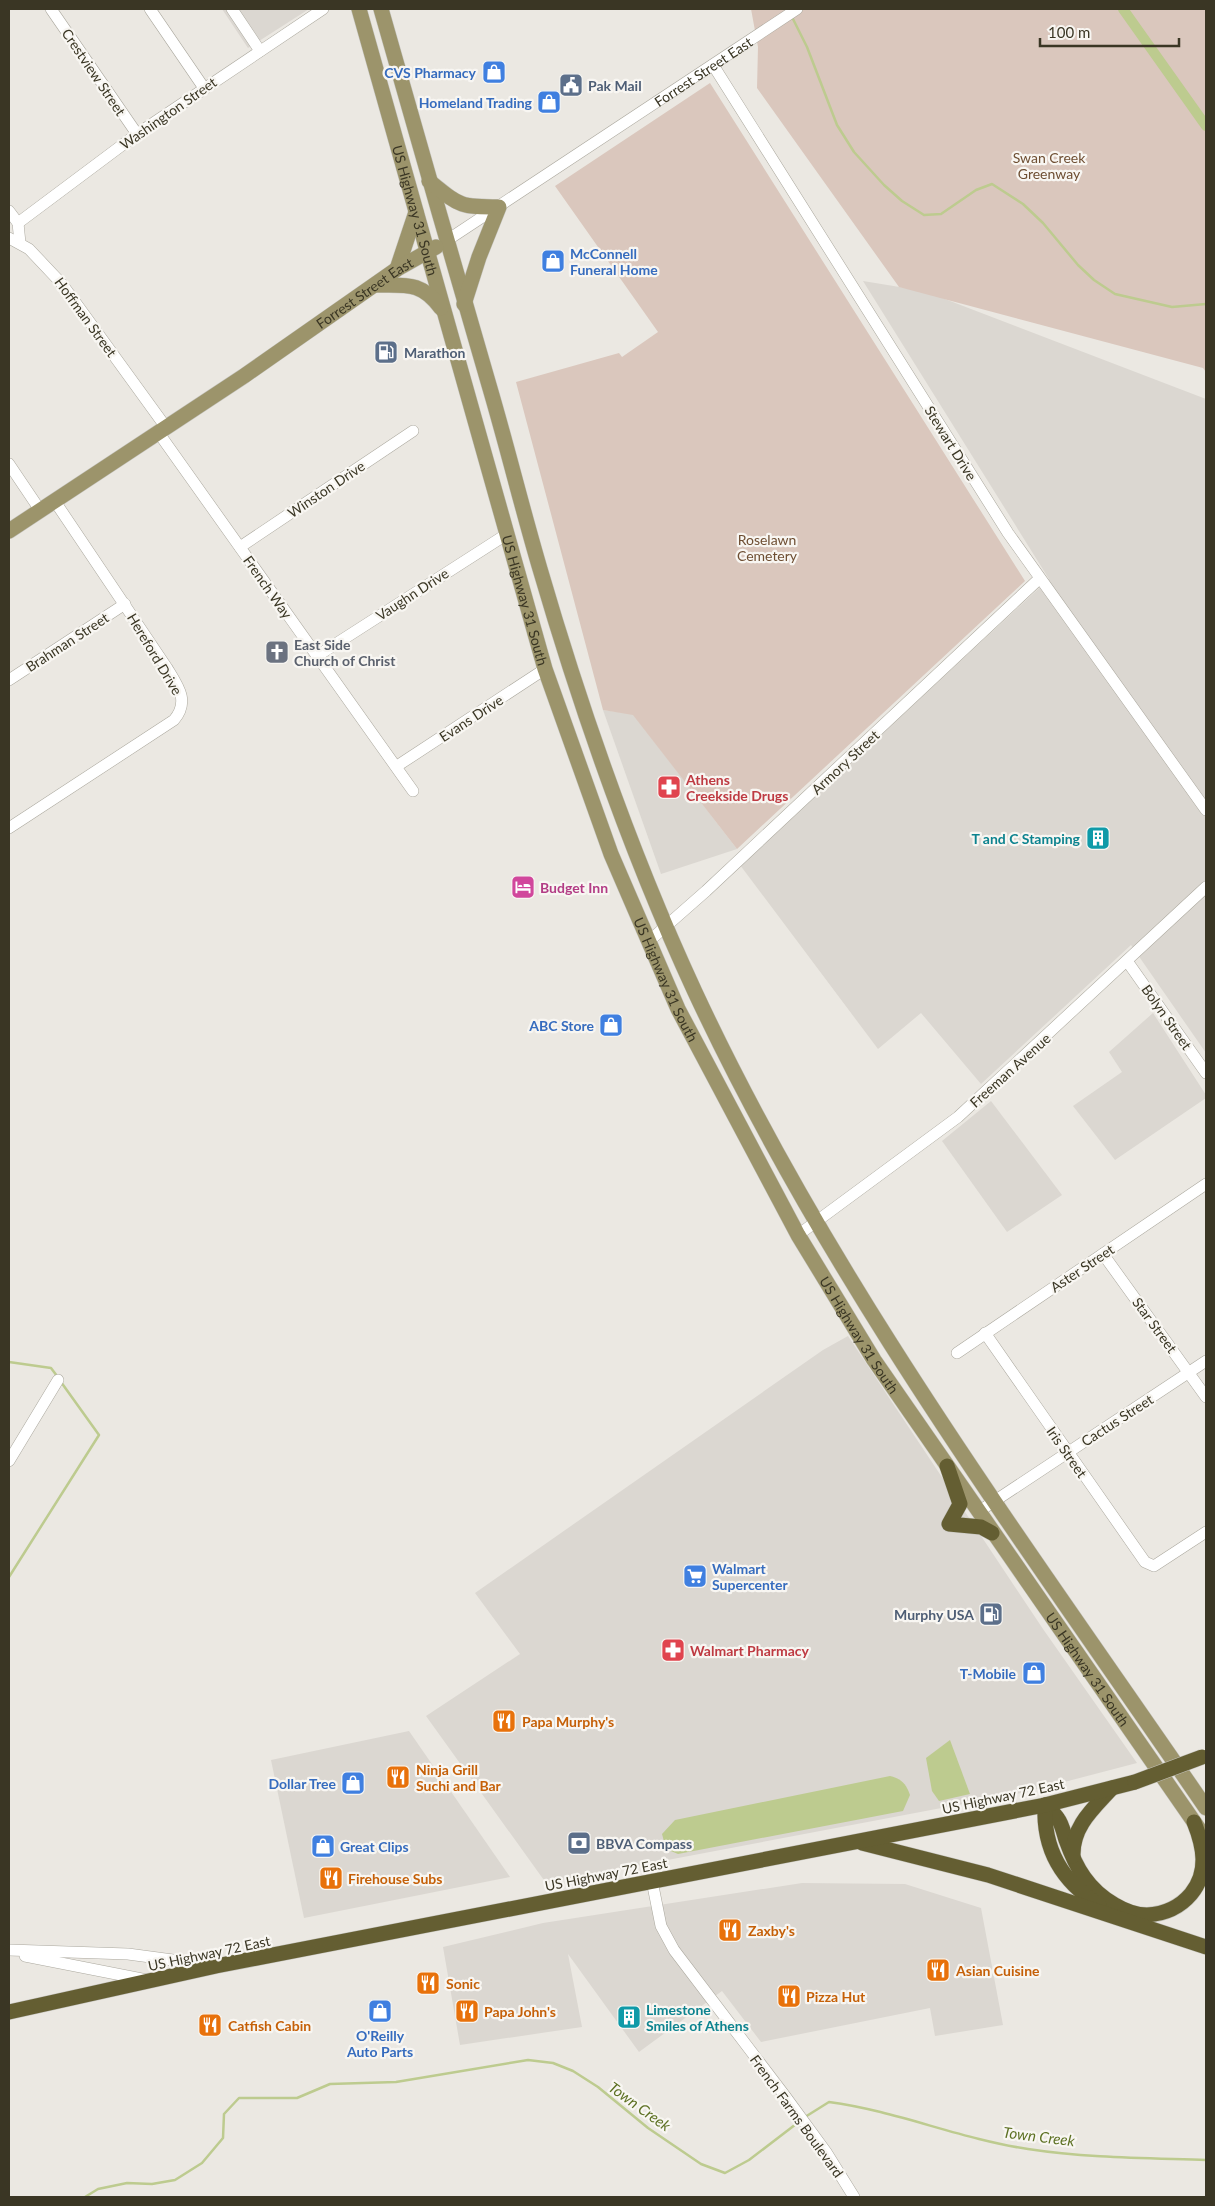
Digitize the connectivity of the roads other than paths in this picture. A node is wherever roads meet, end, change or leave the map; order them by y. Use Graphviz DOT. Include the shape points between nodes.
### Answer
graph roads {
  1 [pos="51,9"];
  2 [pos="150,9"];
  3 [pos="232,9"];
  4 [pos="323,9"];
  5 [pos="359,9"];
  6 [pos="381,9"];
  7 [pos="797,9"];
  8 [pos="260,51"];
  9 [pos="713,65"];
  10 [pos="204,88"];
  11 [pos="137,134"];
  12 [pos="430,181"];
  13 [pos="499,207"];
  14 [pos="416,210"];
  15 [pos="9,211"];
  16 [pos="18,223"];
  17 [pos="9,238"];
  18 [pos="446,241"];
  19 [pos="20,243"];
  20 [pos="428,251"];
  21 [pos="397,269"];
  22 [pos="377,285"];
  23 [pos="464,304"];
  24 [pos="443,311"];
  25 [pos="162,429"];
  26 [pos="413,431"];
  27 [pos="9,464"];
  28 [pos="54,500"];
  29 [pos="40,510"];
  30 [pos="9,531"];
  31 [pos="507,534"];
  32 [pos="240,546"];
  33 [pos="1039,579"];
  34 [pos="125,604"];
  35 [pos="317,656"];
  36 [pos="545,669"];
  37 [pos="9,680"];
  38 [pos="397,766"];
  39 [pos="413,791"];
  40 [pos="1206,810"];
  41 [pos="9,828"];
  42 [pos="1206,887"];
  43 [pos="665,925"];
  44 [pos="648,942"];
  45 [pos="1127,962"];
  46 [pos="1206,1073"];
  47 [pos="1206,1184"];
  48 [pos="815,1222"];
  49 [pos="798,1235"];
  50 [pos="1103,1254"];
  51 [pos="984,1333"];
  52 [pos="957,1353"];
  53 [pos="1206,1361"];
  54 [pos="1189,1373"];
  55 [pos="58,1380"];
  56 [pos="1206,1397"];
  57 [pos="9,1436"];
  58 [pos="19,1443"];
  59 [pos="1068,1452"];
  60 [pos="9,1461"];
  61 [pos="947,1466"];
  62 [pos="995,1501"];
  63 [pos="978,1512"];
  64 [pos="1206,1532"];
  65 [pos="992,1533"];
  66 [pos="1204,1756"];
  67 [pos="1112,1788"];
  68 [pos="1045,1805"];
  69 [pos="1206,1808"];
  70 [pos="1194,1822"];
  71 [pos="1206,1840"];
  72 [pos="856,1842"];
  73 [pos="1074,1862"];
  74 [pos="652,1881"];
  75 [pos="1114,1915"];
  76 [pos="1206,1947"];
  77 [pos="9,1951"];
  78 [pos="216,1966"];
  79 [pos="152,1981"];
  80 [pos="9,2012"];
  81 [pos="854,2197"];
  1 -- 11 [label="street, Crestview Street"];
  2 -- 10 [label="street"];
  3 -- 8 [label="street"];
  4 -- 8 [label="street, Washington Street"];
  5 -- 14 [label="main road, US Highway 31 South"];
  6 -- 12 [label="main road, US Highway 31 South"];
  7 -- 9 [label="street, Forrest Street East"];
  8 -- 10 [label="street, Washington Street"];
  9 -- 13 [label="street, Forrest Street East"];
  9 -- 33 [label="street, Stewart Drive"];
  10 -- 11 [label="street, Washington Street"];
  11 -- 16 [label="street, Washington Street"];
  12 -- 13 [label="main road" via="457,203 468,207"];
  12 -- 18 [label="main road, US Highway 31 South"];
  13 -- 18 [label="street, Forrest Street East"];
  13 -- 23 [label="main road" via="478,257"];
  14 -- 20 [label="main road, US Highway 31 South"];
  14 -- 21 [label="main road"];
  15 -- 16 [label="street"];
  16 -- 19 [label="street"];
  17 -- 19 [label="street, Hoffman Street"];
  18 -- 20 [label="main road, Forrest Street East"];
  18 -- 23 [label="main road, US Highway 31 South"];
  19 -- 25 [label="street, Hoffman Street" via="44,262 62,284"];
  20 -- 21 [label="main road, Forrest Street East"];
  20 -- 24 [label="main road, US Highway 31 South"];
  21 -- 22 [label="main road, Forrest Street East"];
  22 -- 24 [label="main road" via="421,288"];
  22 -- 25 [label="main road, Forrest Street East"];
  23 -- 43 [label="main road, US Highway 31 South" via="587,720 614,799"];
  24 -- 31 [label="main road, US Highway 31 South"];
  25 -- 28 [label="main road, Forrest Street East"];
  25 -- 32 [label="street, French Way"];
  26 -- 32 [label="street, Winston Drive"];
  27 -- 29 [label="street"];
  28 -- 29 [label="main road, Forrest Street East"];
  28 -- 34 [label="street, Hereford Drive"];
  29 -- 30 [label="main road, Forrest Street East"];
  31 -- 35 [label="street, Vaughn Drive"];
  31 -- 36 [label="main road, US Highway 31 South"];
  32 -- 35 [label="street, French Way"];
  33 -- 40 [label="street, Stewart Drive"];
  33 -- 43 [label="street, Armory Street" via="706,891"];
  34 -- 37 [label="street, Brahman Street"];
  34 -- 41 [label="street, Hereford Drive" via="180,689 183,700 181,712 174,720"];
  35 -- 38 [label="street, French Way"];
  36 -- 38 [label="street, Evans Drive"];
  36 -- 44 [label="main road, US Highway 31 South" via="585,787"];
  38 -- 39 [label="street, French Way"];
  42 -- 45 [label="street, Freeman Avenue"];
  43 -- 44 [label="street, Armory Street"];
  43 -- 48 [label="main road, US Highway 31 South" via="701,1003"];
  44 -- 49 [label="main road, US Highway 31 South" via="678,1009"];
  45 -- 46 [label="street, Bolyn Street"];
  45 -- 48 [label="street, Freeman Avenue" via="958,1117"];
  47 -- 50 [label="street, Aster Street"];
  48 -- 49 [label="street, Freeman Avenue"];
  48 -- 62 [label="main road, US Highway 31 South"];
  49 -- 61 [label="main road, US Highway 31 South" via="874,1360"];
  50 -- 51 [label="street, Aster Street"];
  50 -- 54 [label="street, Star Street"];
  51 -- 52 [label="street, Aster Street"];
  51 -- 59 [label="street, Iris Street"];
  53 -- 54 [label="street, Cactus Street"];
  54 -- 56 [label="street, Star Street"];
  54 -- 59 [label="street, Cactus Street"];
  55 -- 58 [label="street"];
  57 -- 58 [label="street"];
  58 -- 60 [label="street"];
  59 -- 62 [label="street, Cactus Street"];
  59 -- 64 [label="street, Iris Street" via="1145,1562 1154,1566"];
  61 -- 63 [label="main road, US Highway 31 South"];
  61 -- 65 [label="highway" via="960,1504 949,1524 980,1527"];
  62 -- 63 [label="street, Cactus Street"];
  62 -- 69 [label="main road, US Highway 31 South"];
  63 -- 65 [label="main road, US Highway 31 South"];
  65 -- 70 [label="main road, US Highway 31 South"];
  66 -- 67 [label="highway, US Highway 72 East, bridge"];
  67 -- 68 [label="highway, US Highway 72 East"];
  67 -- 73 [label="highway" via="1080,1826 1074,1840"];
  68 -- 72 [label="highway, US Highway 72 East"];
  68 -- 73 [label="highway" via="1059,1820"];
  68 -- 75 [label="highway" via="1048,1844 1061,1872 1083,1894"];
  70 -- 71 [label="main road, US Highway 31 South"];
  70 -- 73 [label="highway" via="1203,1846 1199,1880 1184,1901 1162,1913 1138,1914 1107,1901 1091,1887"];
  72 -- 74 [label="highway, US Highway 72 East"];
  72 -- 75 [label="highway" via="954,1866"];
  74 -- 78 [label="highway, US Highway 72 East"];
  74 -- 81 [label="street, French Farms Boulevard" via="661,1926 674,1950 826,2152"];
  75 -- 76 [label="highway"];
  77 -- 78 [label="street" via="128,1954"];
  77 -- 79 [label="street"];
  78 -- 79 [label="highway, US Highway 72 East"];
  79 -- 80 [label="highway, US Highway 72 East"];
}
